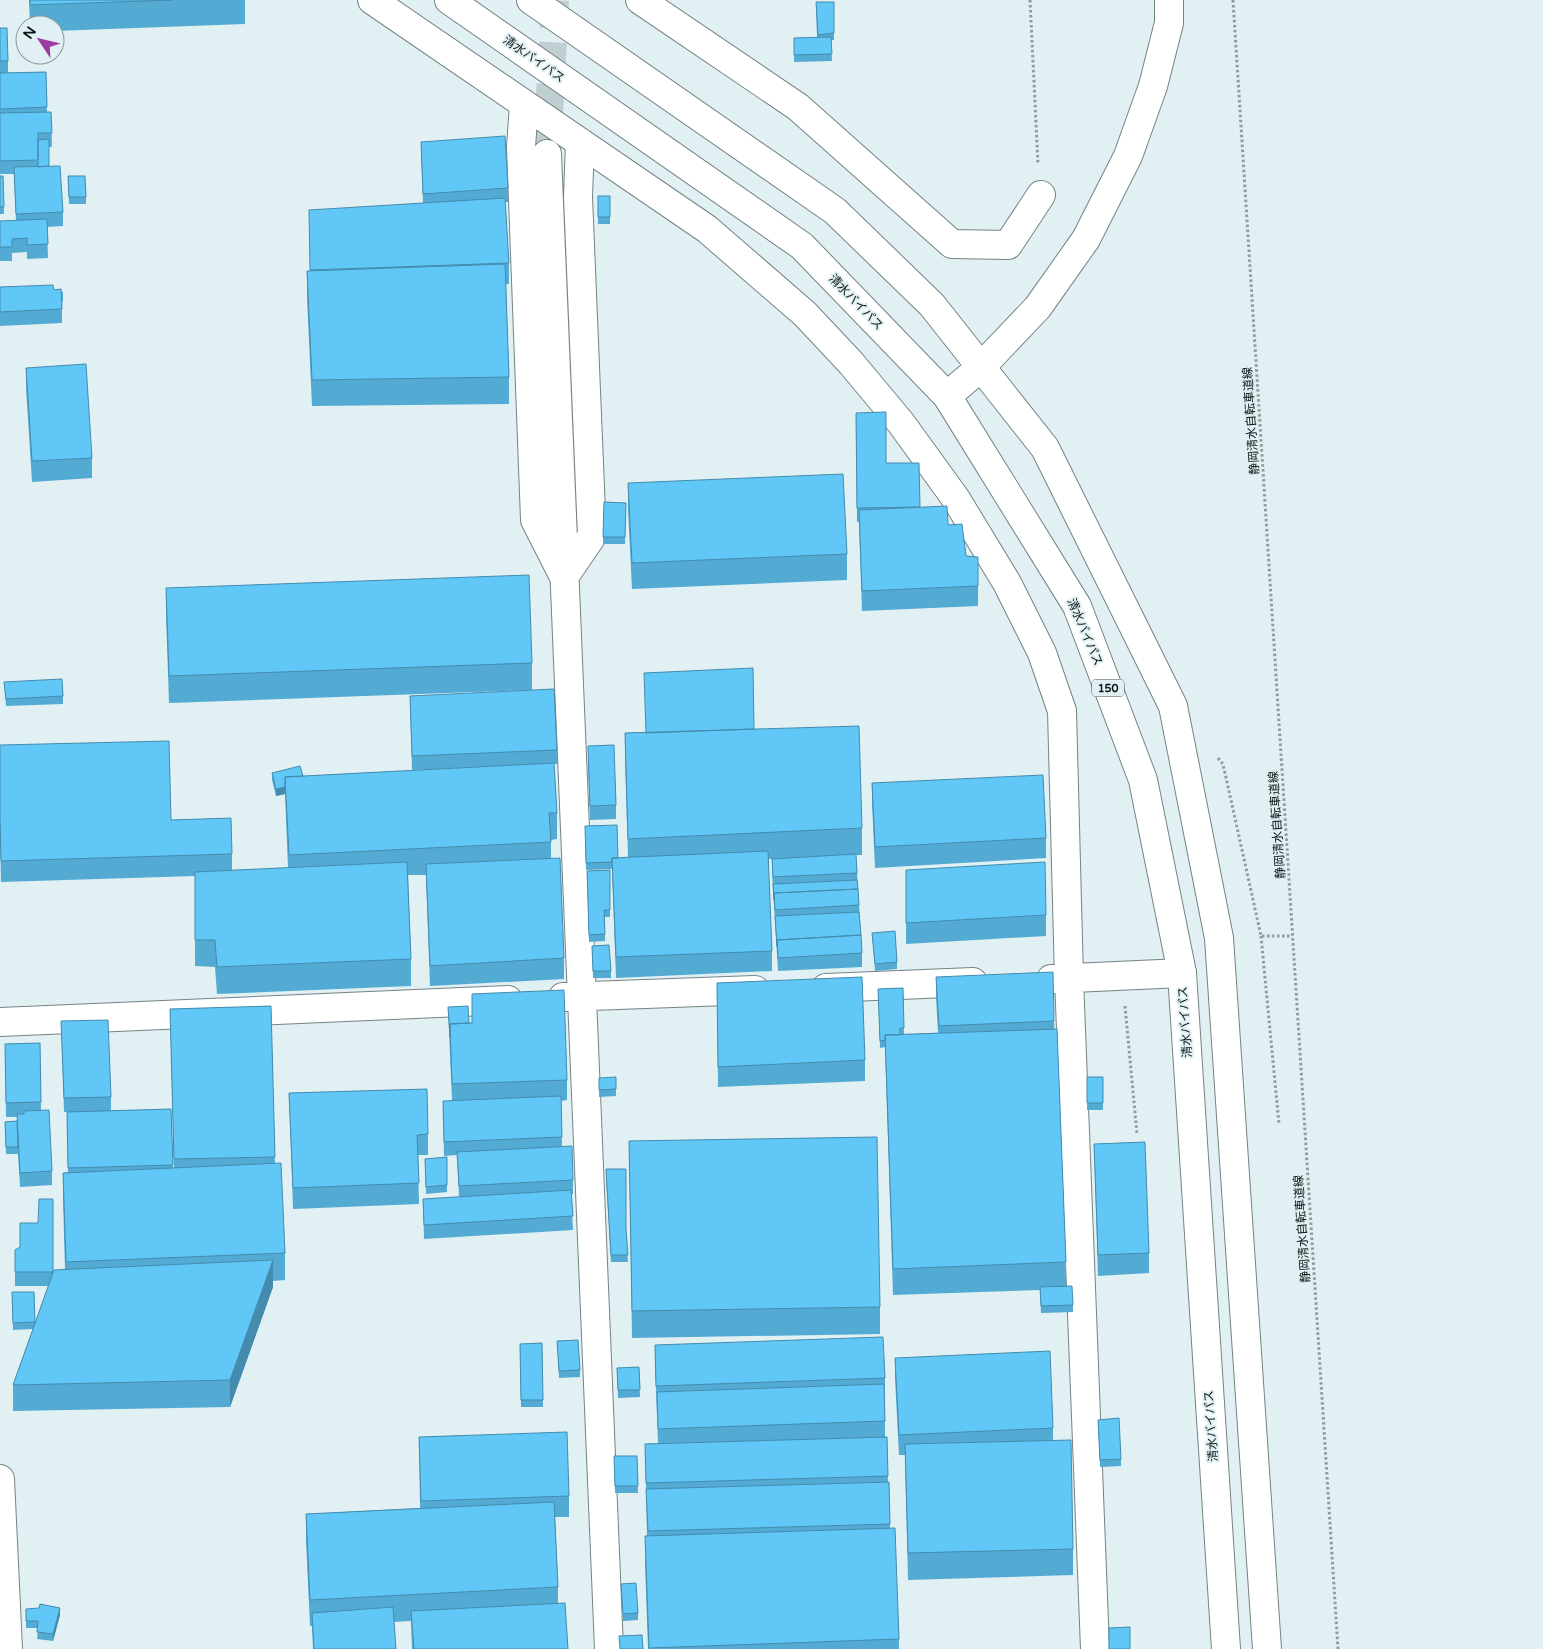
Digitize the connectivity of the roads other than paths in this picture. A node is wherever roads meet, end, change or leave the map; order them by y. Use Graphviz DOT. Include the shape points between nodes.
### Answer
graph roads {
  1 [pos="372,0"];
  2 [pos="449,0"];
  3 [pos="530,0"];
  4 [pos="640,0"];
  5 [pos="1169,0"];
  6 [pos="524,104"];
  7 [pos="580,142"];
  8 [pos="547,154"];
  9 [pos="1041,195"];
  10 [pos="981,366"];
  11 [pos="947,396"];
  12 [pos="564,577"];
  13 [pos="1182,973"];
  14 [pos="1069,978"];
  15 [pos="1030,980"];
  16 [pos="1000,981"];
  17 [pos="581,997"];
  18 [pos="0,1022"];
  19 [pos="0,1479"];
  20 [pos="8,1649"];
  21 [pos="609,1649"];
  22 [pos="1095,1649"];
  23 [pos="1226,1649"];
  24 [pos="1267,1649"];
  1 -- 6 [label="main road"];
  2 -- 11 [label="main road, 清水バイパス / 150" via="802,246"];
  3 -- 10 [label="main road" via="835,211 932,305"];
  4 -- 9 [label="main road" via="798,107 952,244 1008,244"];
  5 -- 10 [label="main road" via="1168,23 1153,86 1128,156 1086,239 1038,307"];
  6 -- 7 [label="main road"];
  6 -- 12 [label="main road" via="521,147 535,520"];
  7 -- 12 [label="main road" via="578,197 592,536"];
  7 -- 14 [label="main road" via="707,229 805,314 901,423 956,499 1007,583 1042,653 1062,711"];
  8 -- 12 [label="main road"];
  10 -- 11 [label="main road"];
  10 -- 24 [label="main road" via="1045,448 1173,706 1219,938"];
  11 -- 13 [label="main road, 清水バイパス / 150" via="1077,606 1143,780"];
  12 -- 17 [label="main road"];
  13 -- 14 [label="main road"];
  13 -- 23 [label="main road, 清水バイパス / 150"];
  14 -- 15 [label="main road"];
  14 -- 22 [label="main road"];
  16 -- 17 [label="main road"];
  17 -- 18 [label="main road"];
  17 -- 21 [label="main road"];
  19 -- 20 [label="main road"];
}
